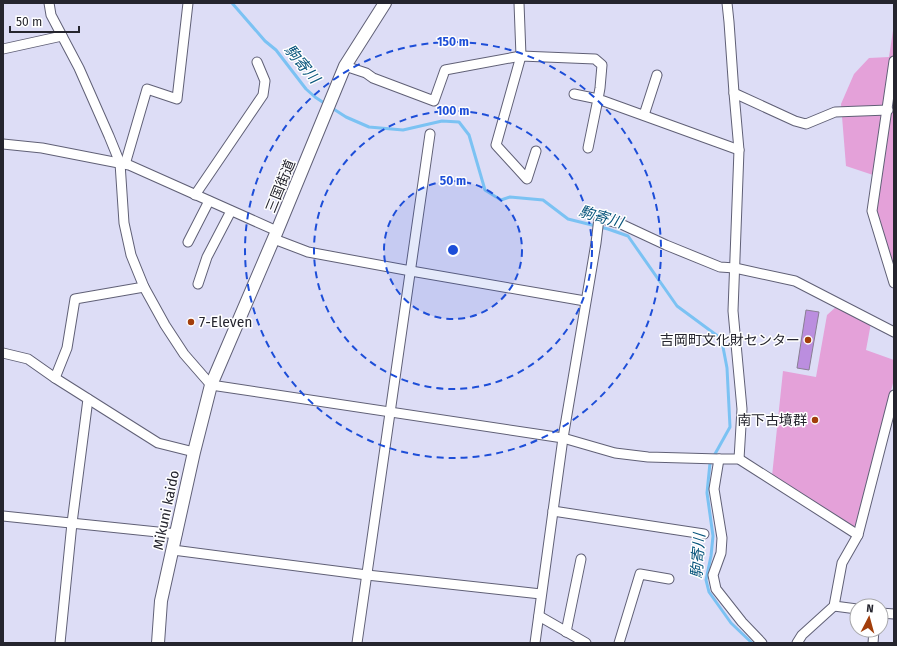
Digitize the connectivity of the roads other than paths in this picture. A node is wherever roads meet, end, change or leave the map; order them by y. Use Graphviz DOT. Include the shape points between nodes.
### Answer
graph roads {
  1 [pos="49,3"];
  2 [pos="188,3"];
  3 [pos="385,3"];
  4 [pos="519,3"];
  5 [pos="727,3"];
  6 [pos="62,36"];
  7 [pos="3,49"];
  8 [pos="521,56"];
  9 [pos="894,61"];
  10 [pos="258,62"];
  11 [pos="345,66"];
  12 [pos="657,75"];
  13 [pos="734,93"];
  14 [pos="574,94"];
  15 [pos="598,99"];
  16 [pos="888,110"];
  17 [pos="644,115"];
  18 [pos="430,134"];
  19 [pos="3,144"];
  20 [pos="588,148"];
  21 [pos="739,150"];
  22 [pos="536,151"];
  23 [pos="120,163"];
  24 [pos="195,195"];
  25 [pos="209,201"];
  26 [pos="231,211"];
  27 [pos="276,235"];
  28 [pos="188,242"];
  29 [pos="735,268"];
  30 [pos="411,271"];
  31 [pos="894,283"];
  32 [pos="198,284"];
  33 [pos="144,286"];
  34 [pos="585,301"];
  35 [pos="894,332"];
  36 [pos="3,353"];
  37 [pos="55,378"];
  38 [pos="211,385"];
  39 [pos="894,395"];
  40 [pos="88,399"];
  41 [pos="390,412"];
  42 [pos="563,438"];
  43 [pos="194,452"];
  44 [pos="739,458"];
  45 [pos="719,459"];
  46 [pos="553,511"];
  47 [pos="3,516"];
  48 [pos="72,523"];
  49 [pos="177,534"];
  50 [pos="704,534"];
  51 [pos="858,535"];
  52 [pos="173,550"];
  53 [pos="581,559"];
  54 [pos="367,575"];
  55 [pos="669,579"];
  56 [pos="541,594"];
  57 [pos="834,606"];
  58 [pos="849,609"];
  59 [pos="539,616"];
  60 [pos="566,632"];
  61 [pos="60,643"];
  62 [pos="158,643"];
  63 [pos="357,643"];
  64 [pos="535,643"];
  65 [pos="586,643"];
  66 [pos="619,643"];
  67 [pos="762,643"];
  68 [pos="797,643"];
  1 -- 6 [label="street" via="51,15"];
  2 -- 23 [label="street" via="177,99 147,89 126,161"];
  3 -- 11 [label="street, 三国街道"];
  4 -- 8 [label="street"];
  5 -- 13 [label="street"];
  6 -- 7 [label="street"];
  6 -- 23 [label="street" via="79,68"];
  8 -- 11 [label="street" via="445,70 434,101"];
  8 -- 15 [label="street" via="595,59 602,65"];
  8 -- 22 [label="street" via="496,145 527,179"];
  9 -- 16 [label="street"];
  10 -- 24 [label="street" via="265,81 263,95"];
  11 -- 27 [label="street, 三国街道"];
  12 -- 17 [label="street"];
  13 -- 16 [label="street" via="806,124 835,112"];
  13 -- 21 [label="street"];
  14 -- 15 [label="street"];
  15 -- 17 [label="street"];
  15 -- 20 [label="street"];
  16 -- 31 [label="street" via="872,211"];
  17 -- 21 [label="street"];
  18 -- 30 [label="street"];
  19 -- 23 [label="street" via="42,148"];
  21 -- 29 [label="street"];
  23 -- 24 [label="street"];
  23 -- 33 [label="street" via="124,223 132,255"];
  24 -- 25 [label="street"];
  25 -- 26 [label="street"];
  25 -- 28 [label="street"];
  26 -- 27 [label="street"];
  26 -- 32 [label="street" via="207,257"];
  27 -- 30 [label="street" via="308,252"];
  27 -- 38 [label="street, 三国街道"];
  29 -- 34 [label="street" via="720,267 621,224 598,218"];
  29 -- 35 [label="street" via="795,281"];
  29 -- 44 [label="street" via="733,311 742,409"];
  30 -- 34 [label="street"];
  30 -- 41 [label="street"];
  33 -- 37 [label="street" via="75,299 67,348"];
  33 -- 38 [label="street" via="184,354"];
  34 -- 42 [label="street"];
  36 -- 37 [label="street" via="28,359"];
  37 -- 40 [label="street"];
  38 -- 41 [label="street"];
  38 -- 43 [label="street, Mikuni kaido"];
  39 -- 51 [label="street"];
  40 -- 43 [label="street" via="158,443"];
  40 -- 48 [label="street"];
  41 -- 42 [label="street"];
  41 -- 54 [label="street"];
  42 -- 45 [label="street" via="615,453 648,457"];
  42 -- 46 [label="street"];
  43 -- 49 [label="street, Mikuni kaido"];
  44 -- 45 [label="street"];
  44 -- 51 [label="street"];
  45 -- 67 [label="street" via="714,489 722,538 721,553 713,575 716,589"];
  46 -- 50 [label="street"];
  46 -- 56 [label="street"];
  47 -- 48 [label="street"];
  48 -- 49 [label="street"];
  48 -- 61 [label="street"];
  49 -- 52 [label="street, Mikuni kaido"];
  51 -- 57 [label="street" via="842,563"];
  52 -- 54 [label="street"];
  52 -- 62 [label="street, Mikuni kaido" via="161,601"];
  53 -- 60 [label="street"];
  54 -- 56 [label="street"];
  54 -- 63 [label="street"];
  55 -- 66 [label="street" via="640,574"];
  56 -- 59 [label="street"];
  57 -- 58 [label="street"];
  57 -- 68 [label="street" via="802,635"];
  59 -- 60 [label="street"];
  59 -- 64 [label="street"];
  60 -- 65 [label="street"];
}
